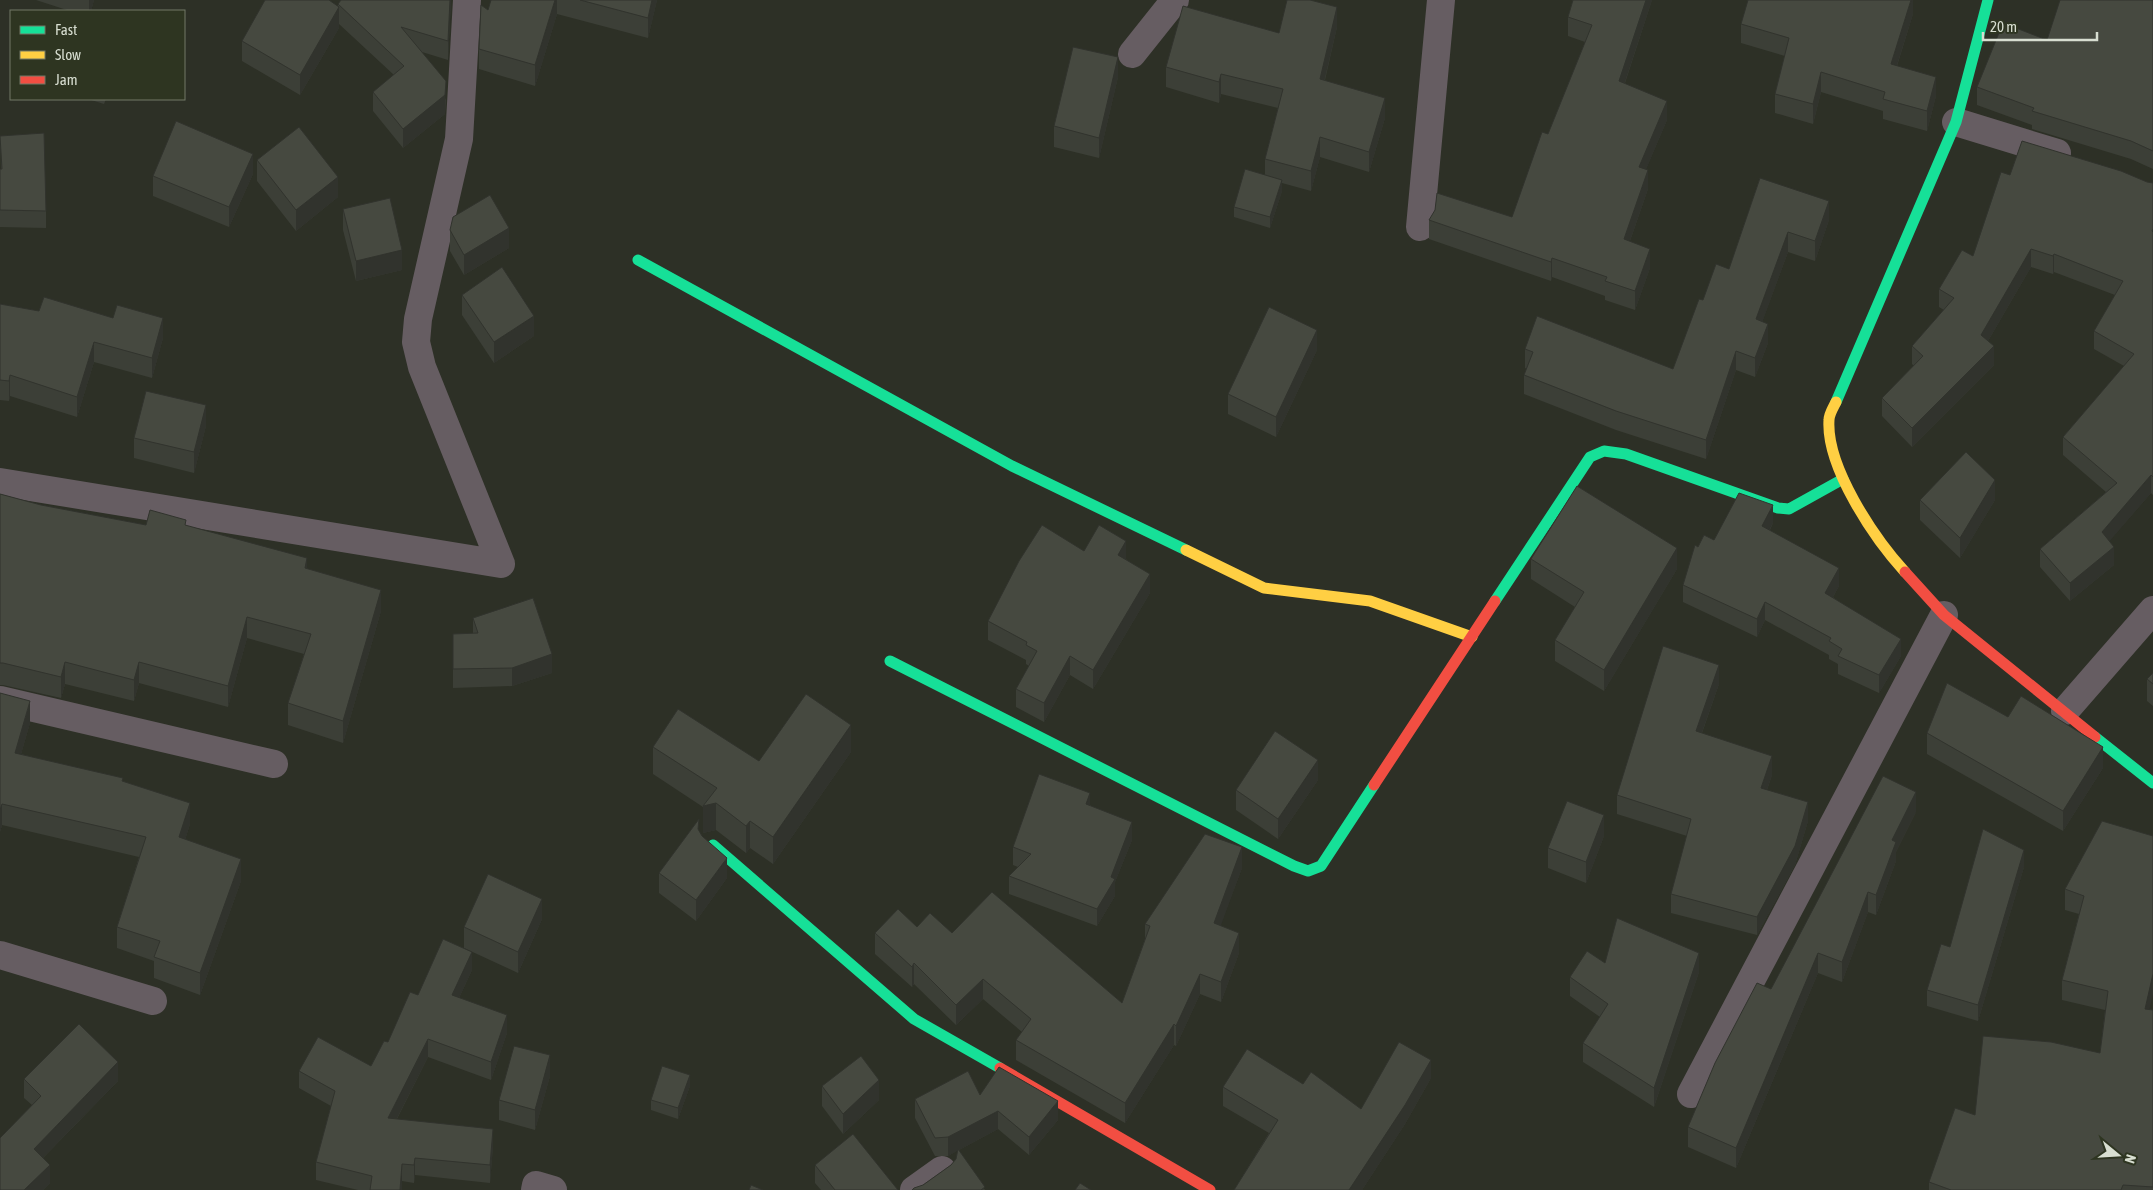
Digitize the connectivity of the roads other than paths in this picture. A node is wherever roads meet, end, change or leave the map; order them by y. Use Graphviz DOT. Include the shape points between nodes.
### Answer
graph roads {
  1 [pos="467,0"];
  2 [pos="1176,0"];
  3 [pos="1988,0"];
  4 [pos="1435,2"];
  5 [pos="1132,54"];
  6 [pos="1956,122"];
  7 [pos="2079,160"];
  8 [pos="1420,227"];
  9 [pos="638,260"];
  10 [pos="1843,479"];
  11 [pos="0,482"];
  12 [pos="2153,610"];
  13 [pos="1944,615"];
  14 [pos="1472,637"];
  15 [pos="890,661"];
  16 [pos="0,700"];
  17 [pos="2065,711"];
  18 [pos="274,764"];
  19 [pos="2153,783"];
  20 [pos="713,844"];
  21 [pos="0,956"];
  22 [pos="153,1001"];
  23 [pos="1691,1094"];
  24 [pos="942,1170"];
  25 [pos="1207,1189"];
  26 [pos="535,1190"];
  27 [pos="553,1190"];
  28 [pos="914,1190"];
  1 -- 11 [label="street" via="458,139 418,319 416,342 422,367 501,564"];
  2 -- 5 [label="street"];
  3 -- 6 [label="street"];
  4 -- 8 [label="street"];
  6 -- 7 [label="street"];
  6 -- 10 [label="street" via="1829,418 1830,444"];
  9 -- 14 [label="street" via="1012,466 1264,588 1288,594 1354,598"];
  10 -- 13 [label="street" via="1882,546"];
  10 -- 14 [label="street" via="1789,509 1778,508 1626,454 1604,451 1590,457"];
  12 -- 17 [label="street"];
  13 -- 17 [label="street"];
  13 -- 23 [label="street"];
  14 -- 15 [label="street" via="1321,866 1308,871"];
  16 -- 18 [label="street"];
  17 -- 19 [label="street"];
  20 -- 25 [label="street" via="914,1019"];
  21 -- 22 [label="street"];
  24 -- 28 [label="street"];
  26 -- 27 [label="street" via="536,1185"];
}
